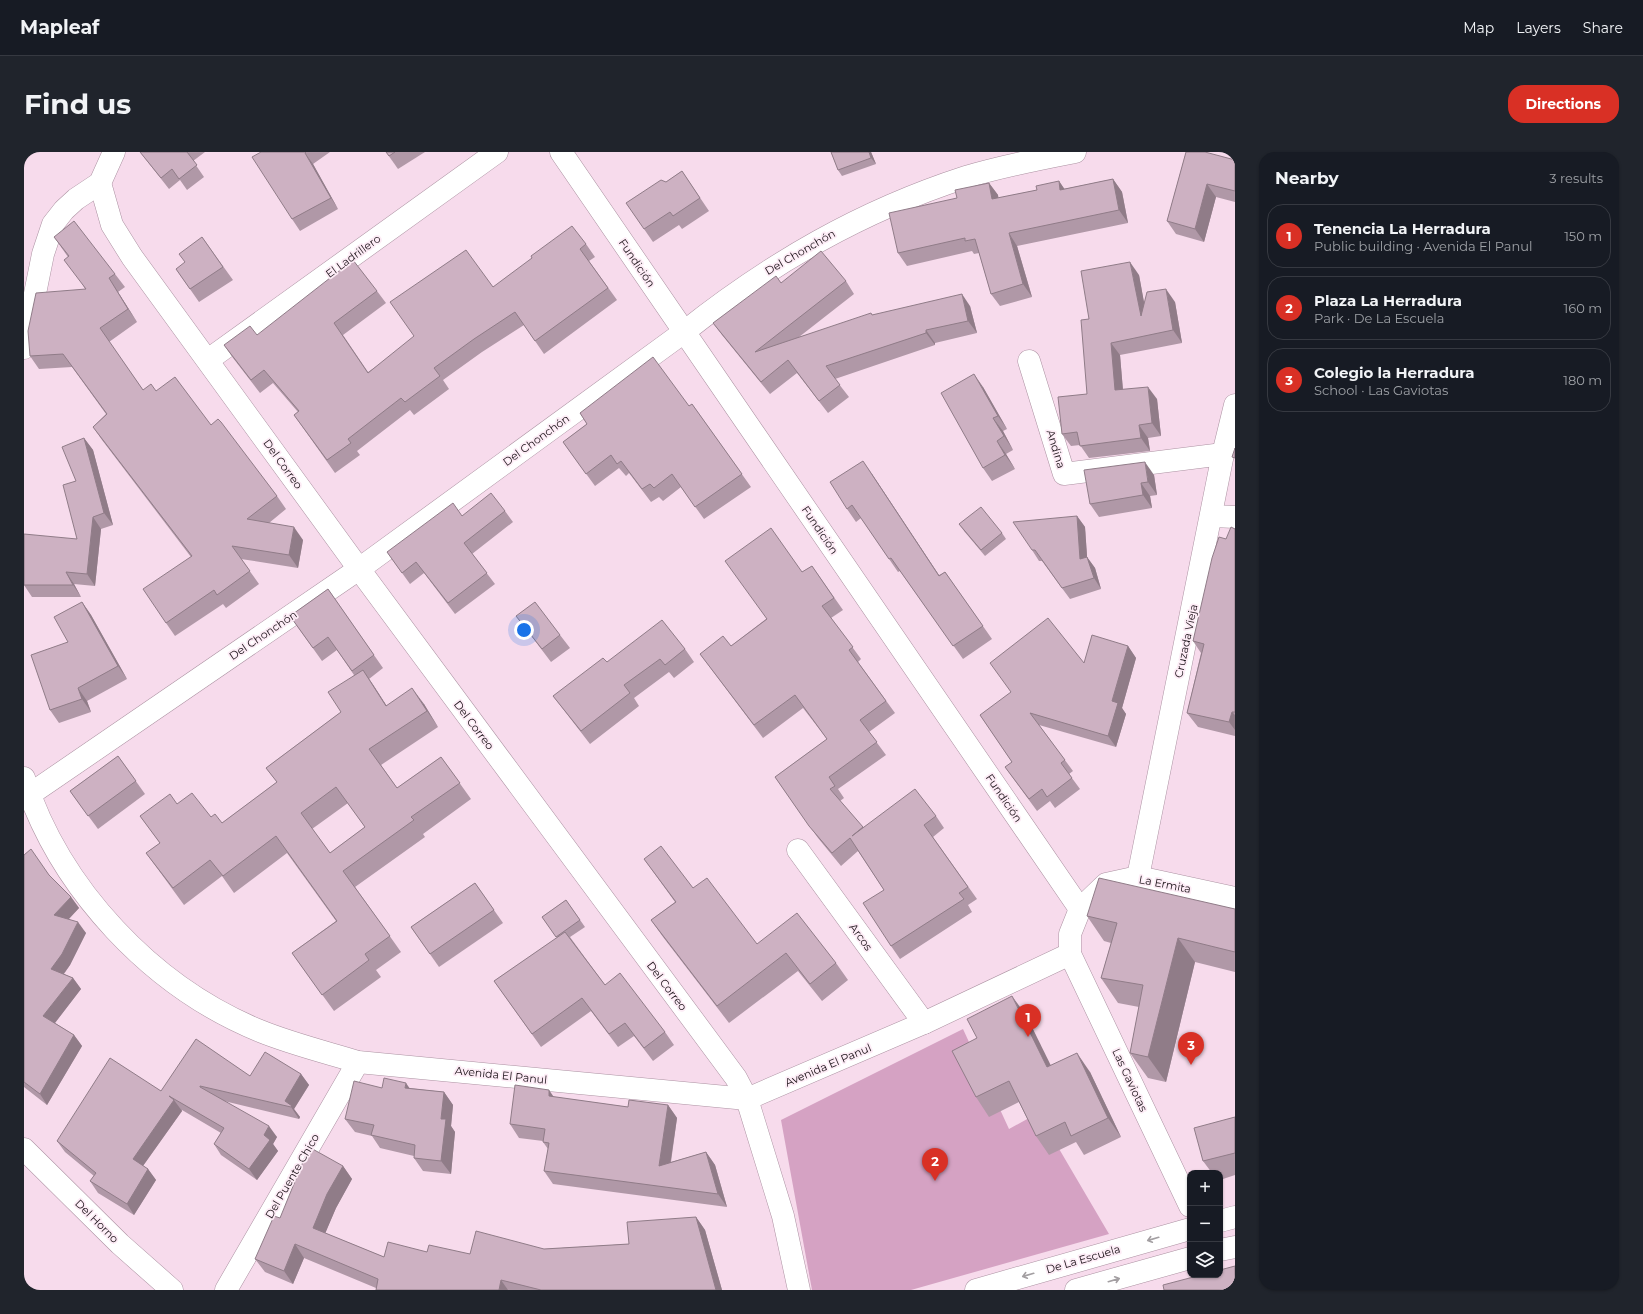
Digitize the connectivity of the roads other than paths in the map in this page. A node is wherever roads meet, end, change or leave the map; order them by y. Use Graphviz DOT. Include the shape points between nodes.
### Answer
graph roads {
  1 [pos="114,152"];
  2 [pos="497,152"];
  3 [pos="561,152"];
  4 [pos="1075,152"];
  5 [pos="100,183"];
  6 [pos="684,332"];
  7 [pos="24,348"];
  8 [pos="208,360"];
  9 [pos="1029,361"];
  10 [pos="1235,405"];
  11 [pos="1224,454"];
  12 [pos="1212,516"];
  13 [pos="1235,517"];
  14 [pos="359,569"];
  15 [pos="27,787"];
  16 [pos="798,850"];
  17 [pos="1138,877"];
  18 [pos="1235,898"];
  19 [pos="1080,909"];
  20 [pos="1070,954"];
  21 [pos="924,1023"];
  22 [pos="358,1062"];
  23 [pos="747,1099"];
  24 [pos="24,1149"];
  25 [pos="1187,1200"];
  26 [pos="1235,1217"];
  27 [pos="1223,1220"];
  28 [pos="1187,1229"];
  29 [pos="1235,1247"];
  30 [pos="1223,1249"];
  31 [pos="1187,1259"];
  32 [pos="172,1290"];
  33 [pos="226,1290"];
  34 [pos="799,1290"];
  35 [pos="976,1290"];
  36 [pos="1076,1290"];
  1 -- 5 [label="street"];
  2 -- 8 [label="street, El Ladrillero"];
  3 -- 6 [label="street, Fundición"];
  4 -- 6 [label="street, Del Chonchón" via="1022,162 967,177 864,216 770,269 725,299"];
  5 -- 7 [label="street" via="76,199 53,224 43,254"];
  5 -- 8 [label="street, Del Correo" via="105,204 121,241"];
  6 -- 14 [label="street, Del Chonchón"];
  6 -- 19 [label="street, Fundición"];
  8 -- 14 [label="street, Del Correo"];
  9 -- 11 [label="street, Andina" via="1064,474"];
  10 -- 11 [label="street, Cruzada Vieja"];
  11 -- 12 [label="street, Cruzada Vieja"];
  12 -- 13 [label="street"];
  12 -- 17 [label="street, Cruzada Vieja"];
  14 -- 15 [label="street, Del Chonchón"];
  14 -- 23 [label="street, Del Correo" via="736,1078"];
  15 -- 22 [label="street, Avenida El Panul" via="47,833 72,875 120,935 151,964 221,1012 259,1030 298,1045"];
  16 -- 21 [label="street, Arcos"];
  17 -- 18 [label="street, La Ermita"];
  17 -- 19 [label="street, La Ermita" via="1106,884"];
  19 -- 20 [label="street, La Ermita" via="1070,934"];
  20 -- 21 [label="street, Avenida El Panul"];
  20 -- 25 [label="street, Las Gaviotas"];
  21 -- 23 [label="street, Avenida El Panul"];
  22 -- 23 [label="street, Avenida El Panul"];
  22 -- 33 [label="street, Del Puente Chico"];
  23 -- 34 [label="street, Del Correo" via="783,1216"];
  24 -- 32 [label="street, Del Horno" via="120,1244"];
  26 -- 27 [label="street"];
  28 -- 35 [label="street, De La Escuela, one-way"];
  29 -- 30 [label="street"];
  36 -- 31 [label="street, one-way"];
}
